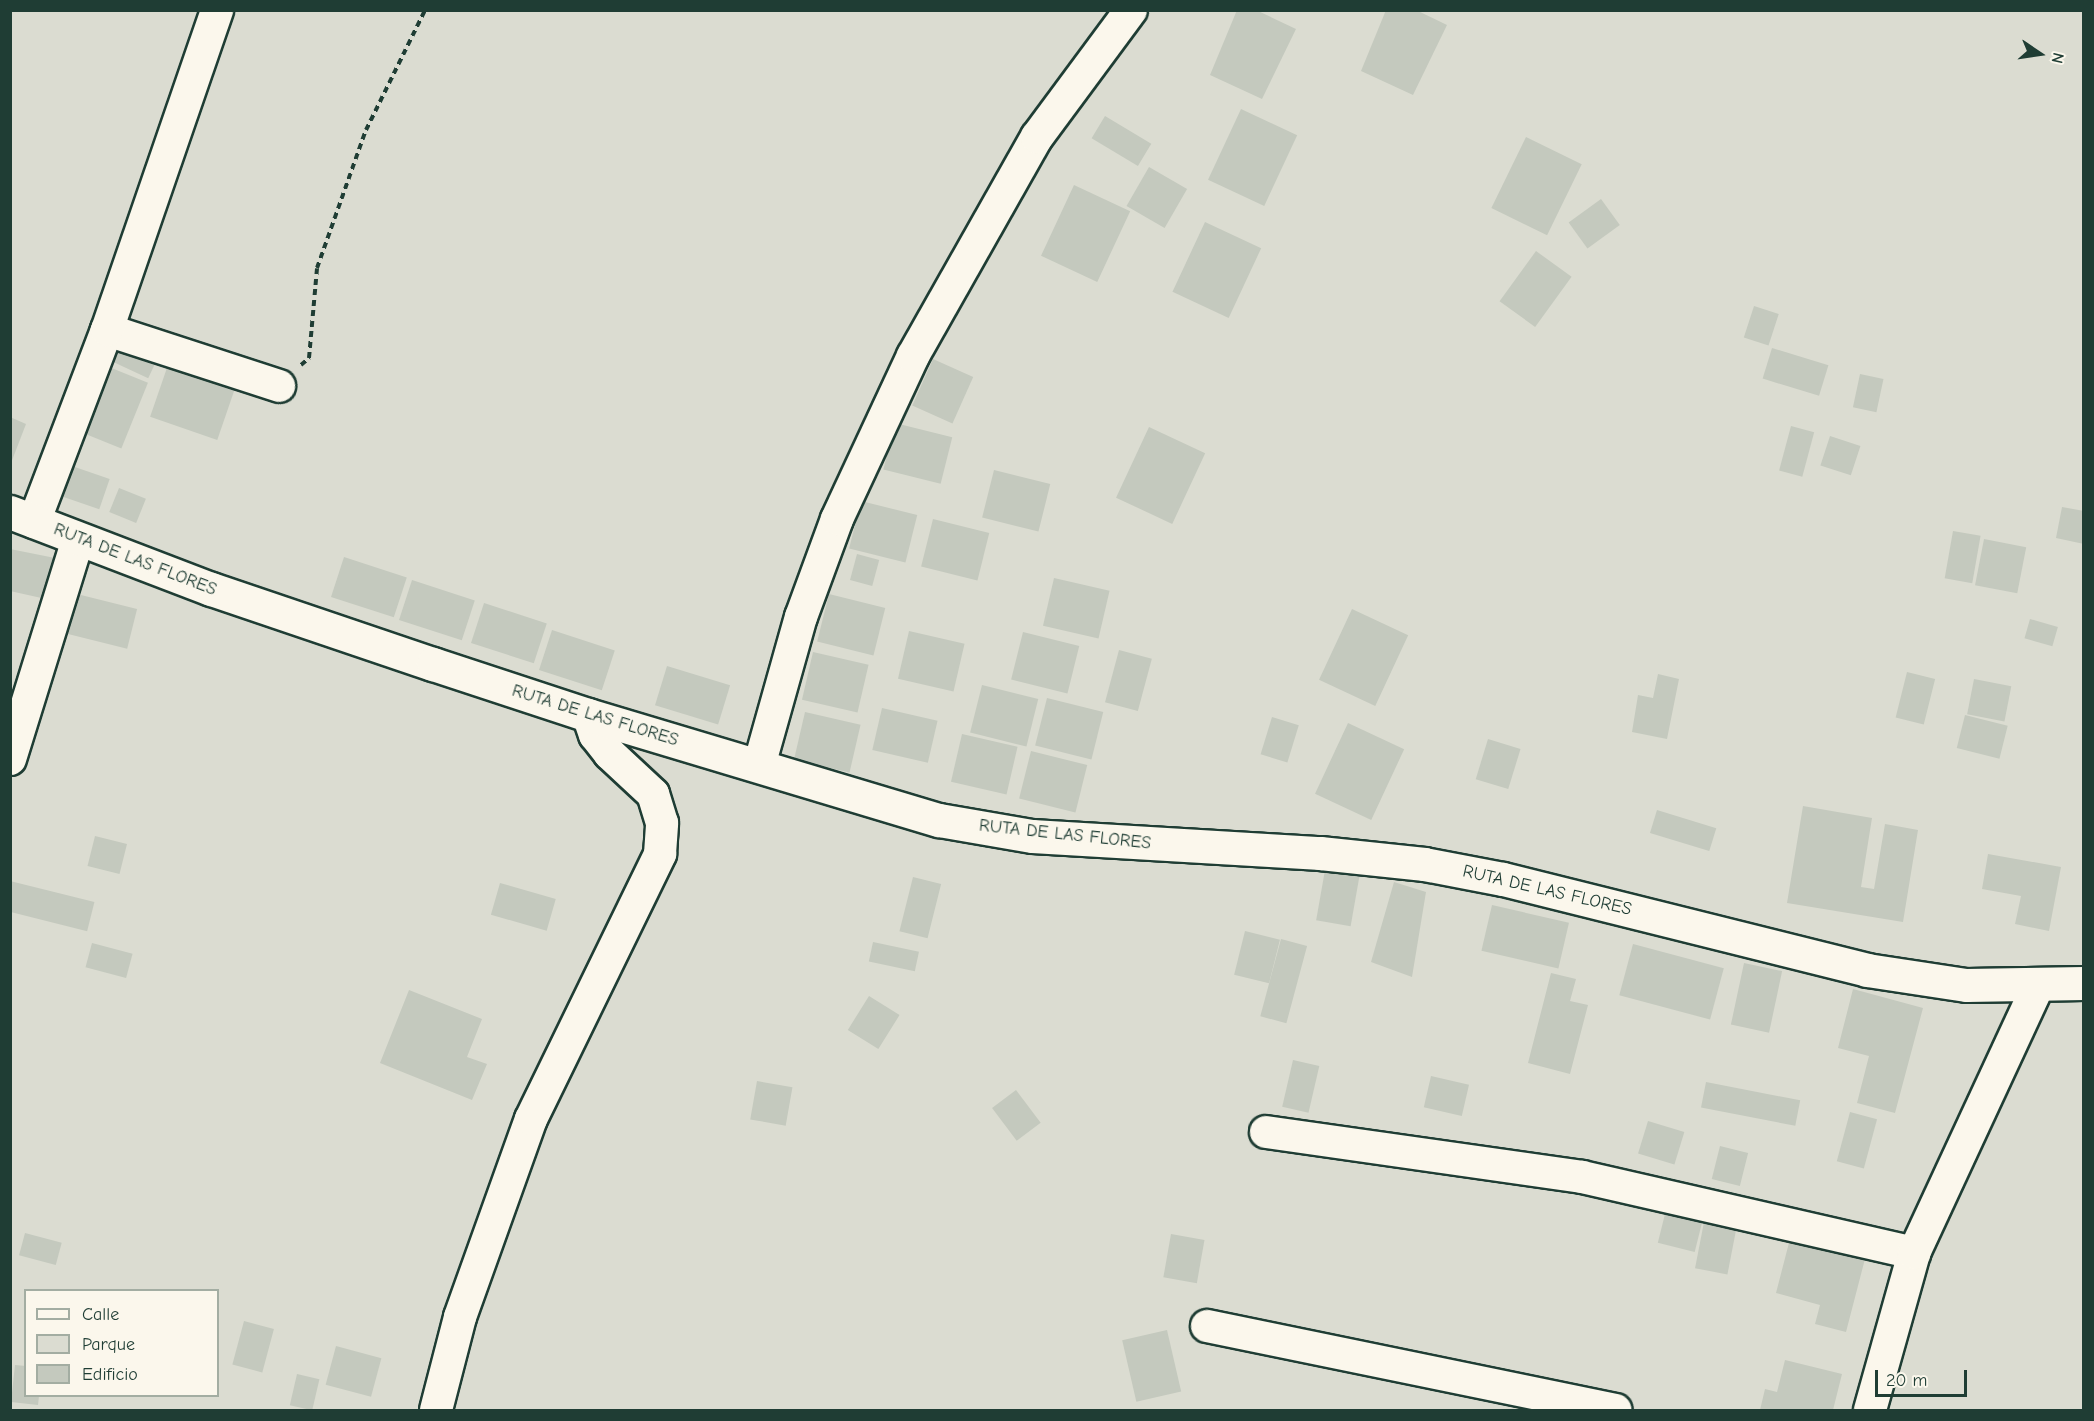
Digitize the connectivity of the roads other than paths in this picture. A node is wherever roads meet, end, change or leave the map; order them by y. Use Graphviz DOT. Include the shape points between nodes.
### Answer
graph roads {
  1 [pos="217,10"];
  2 [pos="1131,10"];
  3 [pos="106,330"];
  4 [pos="279,386"];
  5 [pos="22,517"];
  6 [pos="78,539"];
  7 [pos="588,715"];
  8 [pos="10,759"];
  9 [pos="759,766"];
  10 [pos="2084,983"];
  11 [pos="2038,986"];
  12 [pos="1266,1132"];
  13 [pos="1914,1253"];
  14 [pos="1207,1326"];
  15 [pos="436,1410"];
  16 [pos="1615,1410"];
  17 [pos="1870,1410"];
  1 -- 3 [label="street"];
  2 -- 9 [label="street" via="1038,138 913,356 837,519 801,617"];
  3 -- 4 [label="street"];
  3 -- 5 [label="street"];
  5 -- 6 [label="main road, RUTA DE LAS FLORES"];
  6 -- 7 [label="main road, RUTA DE LAS FLORES" via="211,589"];
  6 -- 8 [label="street"];
  7 -- 9 [label="main road, RUTA DE LAS FLORES"];
  7 -- 15 [label="street" via="595,735 610,754 653,794 662,823 660,854 531,1119 460,1317"];
  9 -- 11 [label="main road, RUTA DE LAS FLORES" via="962,824 1032,836 1320,853 1424,864 1503,879 1867,970 1966,985"];
  10 -- 11 [label="main road, RUTA DE LAS FLORES"];
  11 -- 13 [label="street"];
  12 -- 13 [label="street" via="1582,1177"];
  13 -- 17 [label="street"];
  14 -- 16 [label="street"];
}
